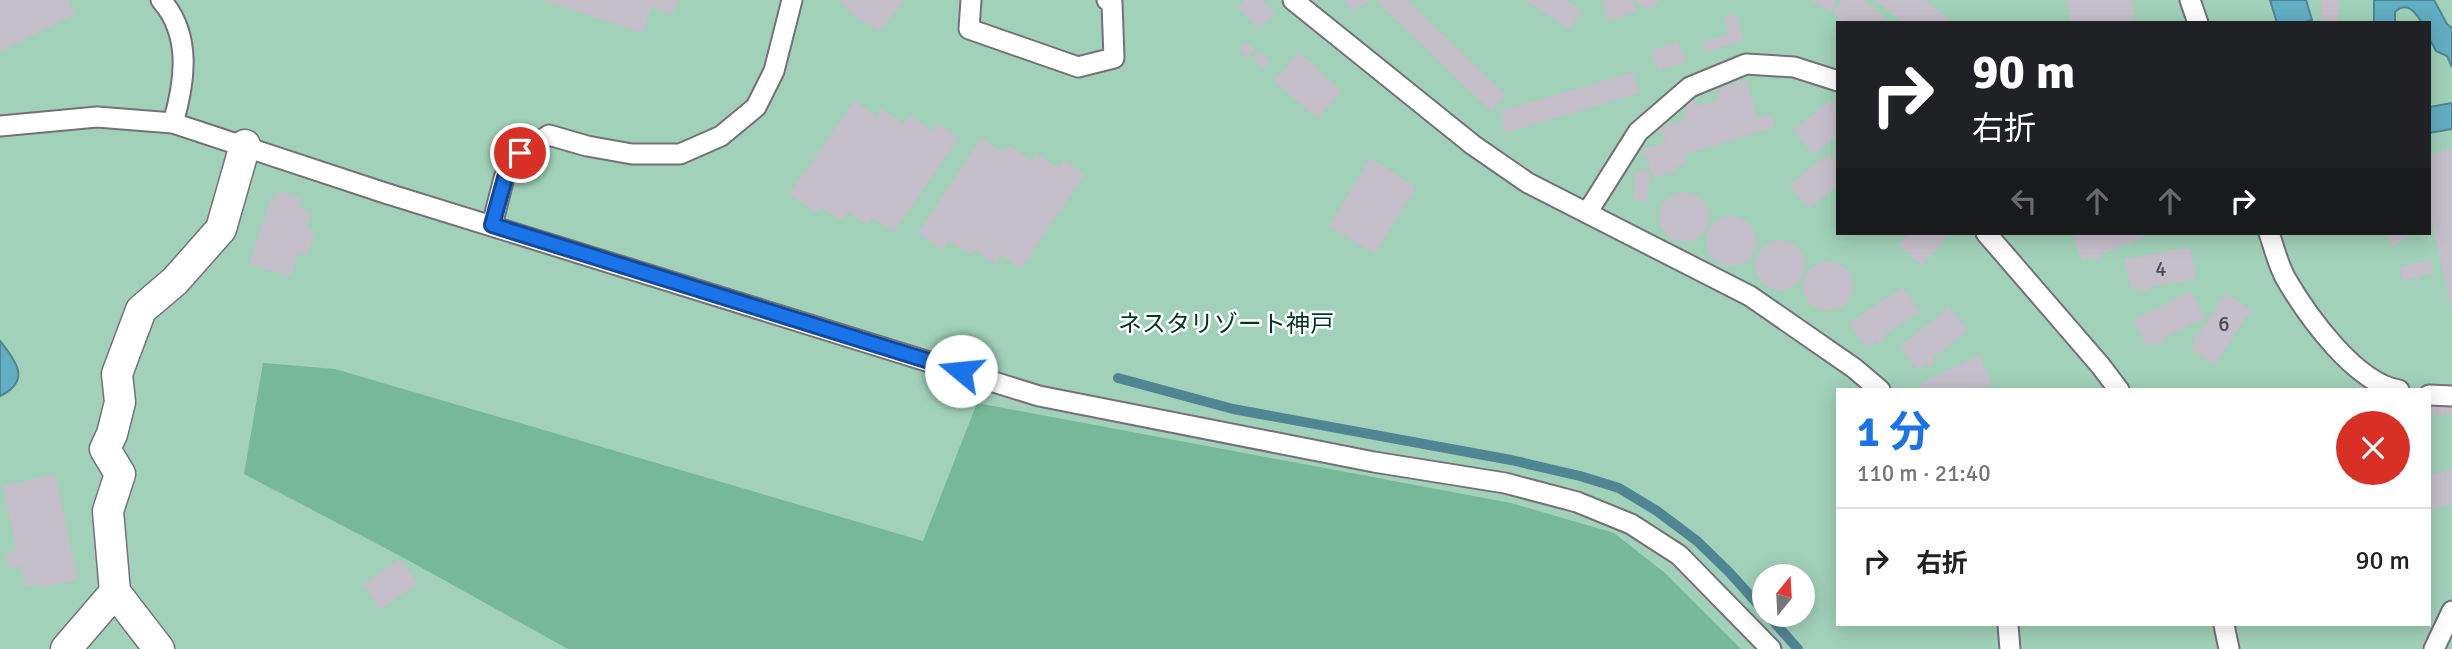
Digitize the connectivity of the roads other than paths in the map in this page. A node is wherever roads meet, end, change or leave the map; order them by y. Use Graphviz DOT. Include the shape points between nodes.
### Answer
graph roads {
  1 [pos="161,0"];
  2 [pos="792,0"];
  3 [pos="971,0"];
  4 [pos="1107,0"];
  5 [pos="1293,0"];
  6 [pos="2190,0"];
  7 [pos="2197,21"];
  8 [pos="1836,80"];
  9 [pos="173,123"];
  10 [pos="0,126"];
  11 [pos="245,145"];
  12 [pos="1587,213"];
  13 [pos="492,225"];
  14 [pos="1988,235"];
  15 [pos="2270,235"];
  16 [pos="1878,388"];
  17 [pos="2117,388"];
  18 [pos="2385,388"];
  19 [pos="2431,395"];
  20 [pos="2452,397"];
  21 [pos="116,592"];
  22 [pos="2452,611"];
  23 [pos="2008,626"];
  24 [pos="2224,626"];
  25 [pos="66,649"];
  26 [pos="159,649"];
  27 [pos="1770,649"];
  28 [pos="2010,649"];
  29 [pos="2229,649"];
  30 [pos="2434,649"];
  1 -- 9 [label="lane" via="173,13 182,44 182,90"];
  2 -- 13 [label="lane" via="774,71 756,107 721,136 680,154 632,154 549,135 520,153 505,178"];
  3 -- 4 [label="lane" via="969,29 1078,67 1114,58 1112,4"];
  5 -- 12 [label="lane" via="1473,145 1528,183"];
  6 -- 7 [label="lane"];
  8 -- 12 [label="lane" via="1794,67 1746,65 1690,87 1638,132"];
  9 -- 10 [label="lane" via="97,117"];
  9 -- 11 [label="lane"];
  11 -- 13 [label="lane"];
  11 -- 21 [label="street" via="221,229 175,281 141,310 117,374 120,402 105,449 120,474 108,512"];
  12 -- 16 [label="lane" via="1750,296"];
  13 -- 27 [label="lane" via="1039,396 1505,484 1577,502 1630,524 1679,555"];
  14 -- 17 [label="lane"];
  15 -- 18 [label="lane" via="2284,277 2336,350"];
  19 -- 20 [label="lane"];
  21 -- 25 [label="street"];
  21 -- 26 [label="street"];
  22 -- 30 [label="lane"];
  23 -- 28 [label="lane"];
  24 -- 29 [label="lane"];
}
